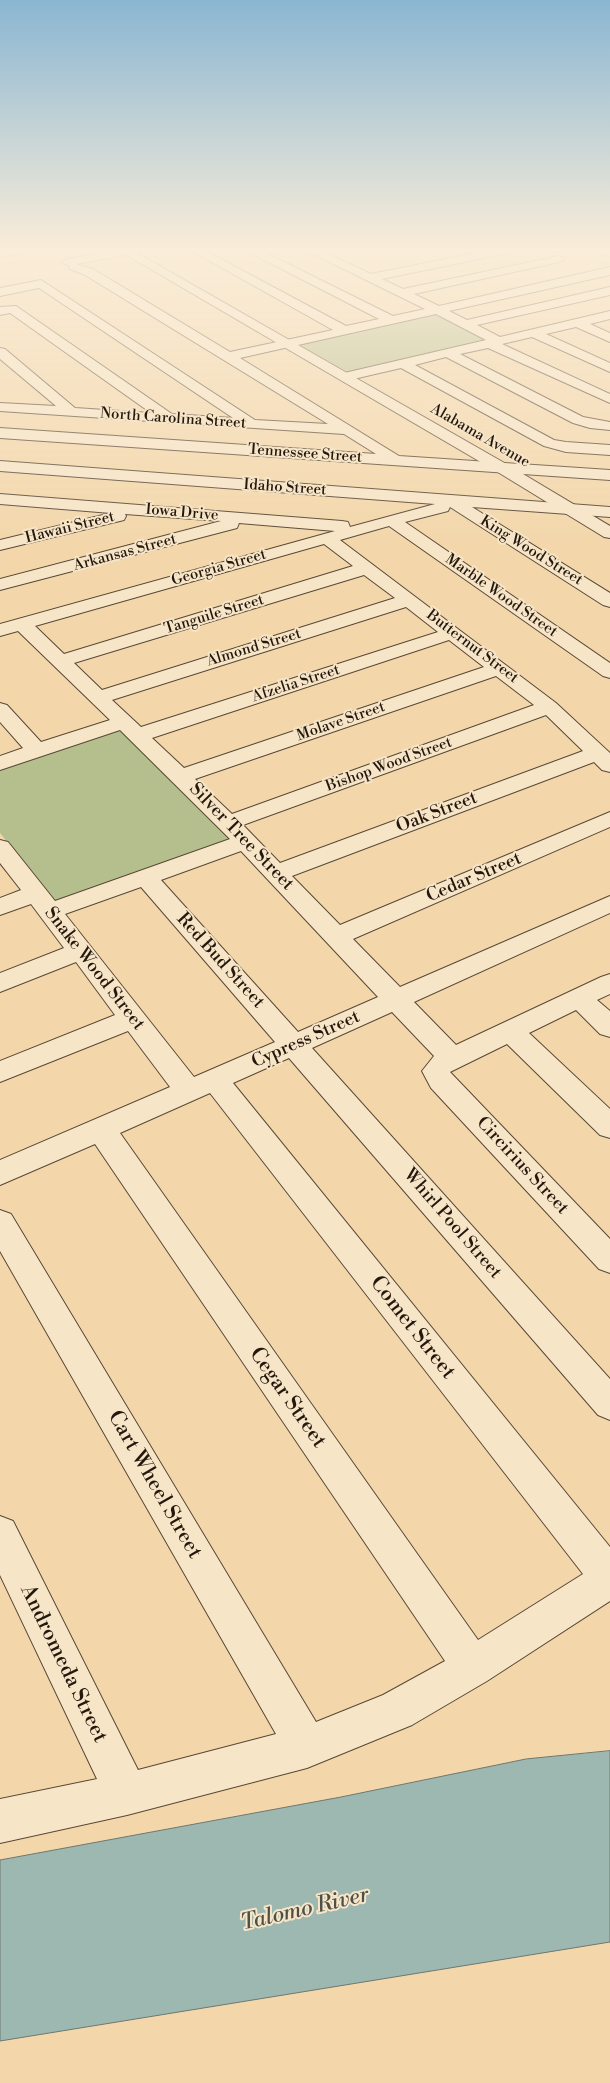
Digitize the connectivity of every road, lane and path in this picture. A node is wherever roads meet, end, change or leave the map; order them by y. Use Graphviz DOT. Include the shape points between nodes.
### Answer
graph roads {
  1 [pos="62,347"];
  2 [pos="136,347"];
  3 [pos="212,347"];
  4 [pos="269,347"];
  5 [pos="294,347"];
  6 [pos="470,347"];
  7 [pos="505,347"];
  8 [pos="565,347"];
  9 [pos="0,352"];
  10 [pos="448,352"];
  11 [pos="228,357"];
  12 [pos="402,364"];
  13 [pos="610,368"];
  14 [pos="344,377"];
  15 [pos="610,399"];
  16 [pos="0,407"];
  17 [pos="71,412"];
  18 [pos="168,418"];
  19 [pos="252,424"];
  20 [pos="610,426"];
  21 [pos="347,430"];
  22 [pos="0,433"];
  23 [pos="610,450"];
  24 [pos="396,460"];
  25 [pos="0,466"];
  26 [pos="502,468"];
  27 [pos="610,475"];
  28 [pos="528,483"];
  29 [pos="0,499"];
  30 [pos="27,502"];
  31 [pos="455,504"];
  32 [pos="0,508"];
  33 [pos="570,509"];
  34 [pos="141,510"];
  35 [pos="610,512"];
  36 [pos="249,520"];
  37 [pos="391,520"];
  38 [pos="364,528"];
  39 [pos="610,532"];
  40 [pos="327,538"];
  41 [pos="0,545"];
  42 [pos="367,568"];
  43 [pos="0,586"];
  44 [pos="409,600"];
  45 [pos="610,601"];
  46 [pos="22,624"];
  47 [pos="0,630"];
  48 [pos="453,633"];
  49 [pos="61,661"];
  50 [pos="500,668"];
  51 [pos="610,672"];
  52 [pos="99,697"];
  53 [pos="550,707"];
  54 [pos="0,709"];
  55 [pos="132,729"];
  56 [pos="37,751"];
  57 [pos="604,759"];
  58 [pos="0,763"];
  59 [pos="181,776"];
  60 [pos="610,819"];
  61 [pos="237,832"];
  62 [pos="0,847"];
  63 [pos="277,873"];
  64 [pos="145,877"];
  65 [pos="43,902"];
  66 [pos="610,904"];
  67 [pos="0,907"];
  68 [pos="337,936"];
  69 [pos="80,951"];
  70 [pos="0,983"];
  71 [pos="610,983"];
  72 [pos="579,998"];
  73 [pos="396,999"];
  74 [pos="132,1018"];
  75 [pos="610,1027"];
  76 [pos="510,1031"];
  77 [pos="294,1045"];
  78 [pos="445,1065"];
  79 [pos="0,1072"];
  80 [pos="202,1086"];
  81 [pos="610,1127"];
  82 [pos="101,1129"];
  83 [pos="0,1173"];
  84 [pos="0,1223"];
  85 [pos="610,1260"];
  86 [pos="610,1404"];
  87 [pos="0,1534"];
  88 [pos="610,1578"];
  89 [pos="473,1667"];
  90 [pos="307,1747"];
  91 [pos="127,1794"];
  92 [pos="0,1821"];
  1 -- 18 [label="street"];
  2 -- 19 [label="street"];
  3 -- 11 [label="street"];
  4 -- 11 [label="street"];
  5 -- 14 [label="street, Alabama Avenue"];
  6 -- 10 [label="street"];
  7 -- 15 [label="street"];
  8 -- 13 [label="street"];
  9 -- 17 [label="street"];
  10 -- 12 [label="street"];
  10 -- 20 [label="street" via="578,420"];
  11 -- 21 [label="street"];
  12 -- 14 [label="street"];
  12 -- 23 [label="street" via="549,443"];
  14 -- 26 [label="street, Alabama Avenue"];
  16 -- 17 [label="street, North Carolina Street"];
  17 -- 18 [label="street, North Carolina Street"];
  18 -- 19 [label="street, North Carolina Street"];
  19 -- 21 [label="street, North Carolina Street"];
  21 -- 24 [label="street"];
  22 -- 24 [label="street, Tennessee Street"];
  24 -- 26 [label="street, Tennessee Street"];
  25 -- 31 [label="street, Idaho Street"];
  26 -- 27 [label="street, Tennessee Street"];
  26 -- 28 [label="street, Alabama Avenue"];
  28 -- 31 [label="street, Georgia Street"];
  28 -- 31 [label="street, Georgia Street" via="501,487"];
  28 -- 33 [label="street, Alabama Avenue"];
  29 -- 30 [label="street, Iowa Drive"];
  30 -- 32 [label="street"];
  30 -- 34 [label="street, Iowa Drive"];
  31 -- 33 [label="street, Idaho Street"];
  31 -- 37 [label="street, Georgia Street"];
  31 -- 45 [label="street, King Wood Street"];
  33 -- 35 [label="street, Idaho Street"];
  33 -- 39 [label="street, Alabama Avenue"];
  34 -- 36 [label="street, Iowa Drive"];
  34 -- 41 [label="street, Hawaii Street"];
  36 -- 38 [label="street, Iowa Drive"];
  36 -- 43 [label="street, Arkansas Street"];
  37 -- 38 [label="street, Georgia Street"];
  37 -- 51 [label="street, Marble Wood Street"];
  38 -- 40 [label="street, Georgia Street"];
  40 -- 42 [label="street, Butternut Street"];
  40 -- 46 [label="street, Georgia Street"];
  42 -- 44 [label="street, Butternut Street"];
  42 -- 49 [label="street, Tanguile Street"];
  44 -- 48 [label="street, Butternut Street"];
  44 -- 52 [label="street, Almond Street"];
  46 -- 47 [label="street, Georgia Street"];
  46 -- 49 [label="street, Silver Tree Street"];
  48 -- 50 [label="street, Butternut Street"];
  48 -- 55 [label="street, Afzelia Street"];
  49 -- 52 [label="street, Silver Tree Street"];
  50 -- 53 [label="street, Butternut Street"];
  50 -- 59 [label="street, Molave Street"];
  52 -- 55 [label="street, Silver Tree Street"];
  53 -- 57 [label="street, Butternut Street"];
  53 -- 61 [label="street, Bishop Wood Street"];
  54 -- 56 [label="street"];
  55 -- 56 [label="street, Afzelia Street"];
  55 -- 59 [label="street, Silver Tree Street"];
  56 -- 58 [label="street, Afzelia Street"];
  57 -- 63 [label="street, Oak Street"];
  59 -- 61 [label="street, Silver Tree Street"];
  60 -- 68 [label="street, Cedar Street"];
  61 -- 63 [label="street, Silver Tree Street"];
  61 -- 64 [label="street, Bishop Wood Street"];
  62 -- 65 [label="street, Snake Wood Street"];
  63 -- 68 [label="street, Silver Tree Street"];
  64 -- 65 [label="street, Bishop Wood Street"];
  64 -- 77 [label="street, Red Bud Street"];
  65 -- 67 [label="street, Bishop Wood Street"];
  65 -- 69 [label="street, Snake Wood Street"];
  66 -- 73 [label="street, Cypress Street"];
  68 -- 73 [label="street, Silver Tree Street"];
  69 -- 70 [label="street"];
  69 -- 74 [label="street, Snake Wood Street"];
  71 -- 72 [label="street"];
  72 -- 75 [label="street"];
  72 -- 76 [label="street"];
  73 -- 77 [label="street, Cypress Street"];
  73 -- 78 [label="street, Silver Tree Street"];
  74 -- 79 [label="street"];
  74 -- 80 [label="street, Snake Wood Street"];
  76 -- 78 [label="street"];
  76 -- 81 [label="street"];
  77 -- 80 [label="street, Cypress Street"];
  77 -- 86 [label="street, Whirl Pool Street"];
  78 -- 85 [label="street, Circirius Street" via="441,1080"];
  80 -- 82 [label="street, Cypress Street"];
  80 -- 88 [label="street, Comet Street"];
  82 -- 83 [label="street, Cypress Street"];
  82 -- 89 [label="street, Cegar Street"];
  84 -- 90 [label="street, Cart Wheel Street"];
  87 -- 91 [label="street, Andromeda Street"];
  88 -- 89 [label="street"];
  89 -- 90 [label="street" via="397,1710"];
  90 -- 91 [label="street"];
  91 -- 92 [label="street"];
}
